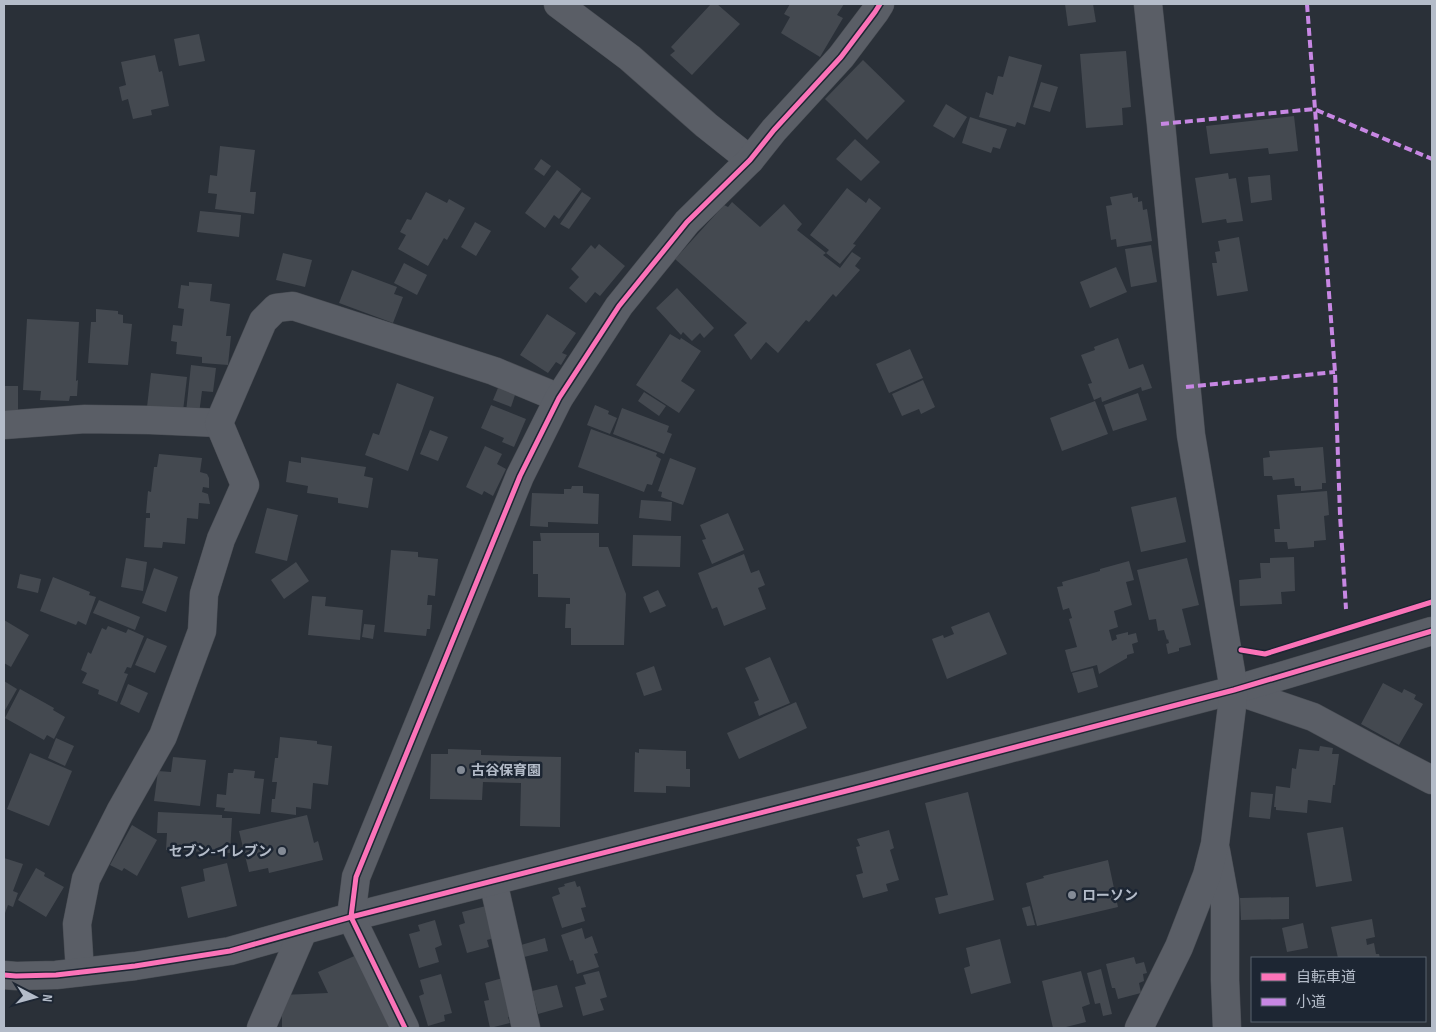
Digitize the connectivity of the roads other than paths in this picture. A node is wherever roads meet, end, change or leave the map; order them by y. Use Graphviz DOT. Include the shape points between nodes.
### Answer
graph roads {
  1 [pos="558,4"];
  2 [pos="880,4"];
  3 [pos="1148,4"];
  4 [pos="750,160"];
  5 [pos="559,398"];
  6 [pos="219,423"];
  7 [pos="4,425"];
  8 [pos="1432,631"];
  9 [pos="1234,690"];
  10 [pos="1432,780"];
  11 [pos="1215,844"];
  12 [pos="493,881"];
  13 [pos="352,917"];
  14 [pos="303,931"];
  15 [pos="80,972"];
  16 [pos="4,976"];
  17 [pos="261,1028"];
  18 [pos="405,1028"];
  19 [pos="526,1028"];
  20 [pos="1139,1028"];
  21 [pos="1227,1028"];
  1 -- 4 [label="street" via="630,58"];
  2 -- 4 [label="street" via="841,57"];
  3 -- 9 [label="street" via="1190,435"];
  4 -- 5 [label="street" via="687,222 619,306"];
  5 -- 6 [label="street" via="494,371 293,306 276,308 263,321"];
  5 -- 13 [label="street" via="520,476 356,877"];
  6 -- 7 [label="street" via="85,419"];
  6 -- 15 [label="street" via="246,485 218,548 204,594 202,631 163,736 86,879 77,924"];
  8 -- 9 [label="street"];
  9 -- 10 [label="street" via="1313,717"];
  9 -- 11 [label="street"];
  9 -- 12 [label="street"];
  11 -- 20 [label="street" via="1207,875 1179,947"];
  11 -- 21 [label="street" via="1225,900"];
  12 -- 13 [label="street"];
  12 -- 19 [label="street"];
  13 -- 14 [label="street"];
  13 -- 18 [label="street"];
  14 -- 15 [label="street" via="230,951"];
  14 -- 17 [label="street"];
  15 -- 16 [label="street"];
}
